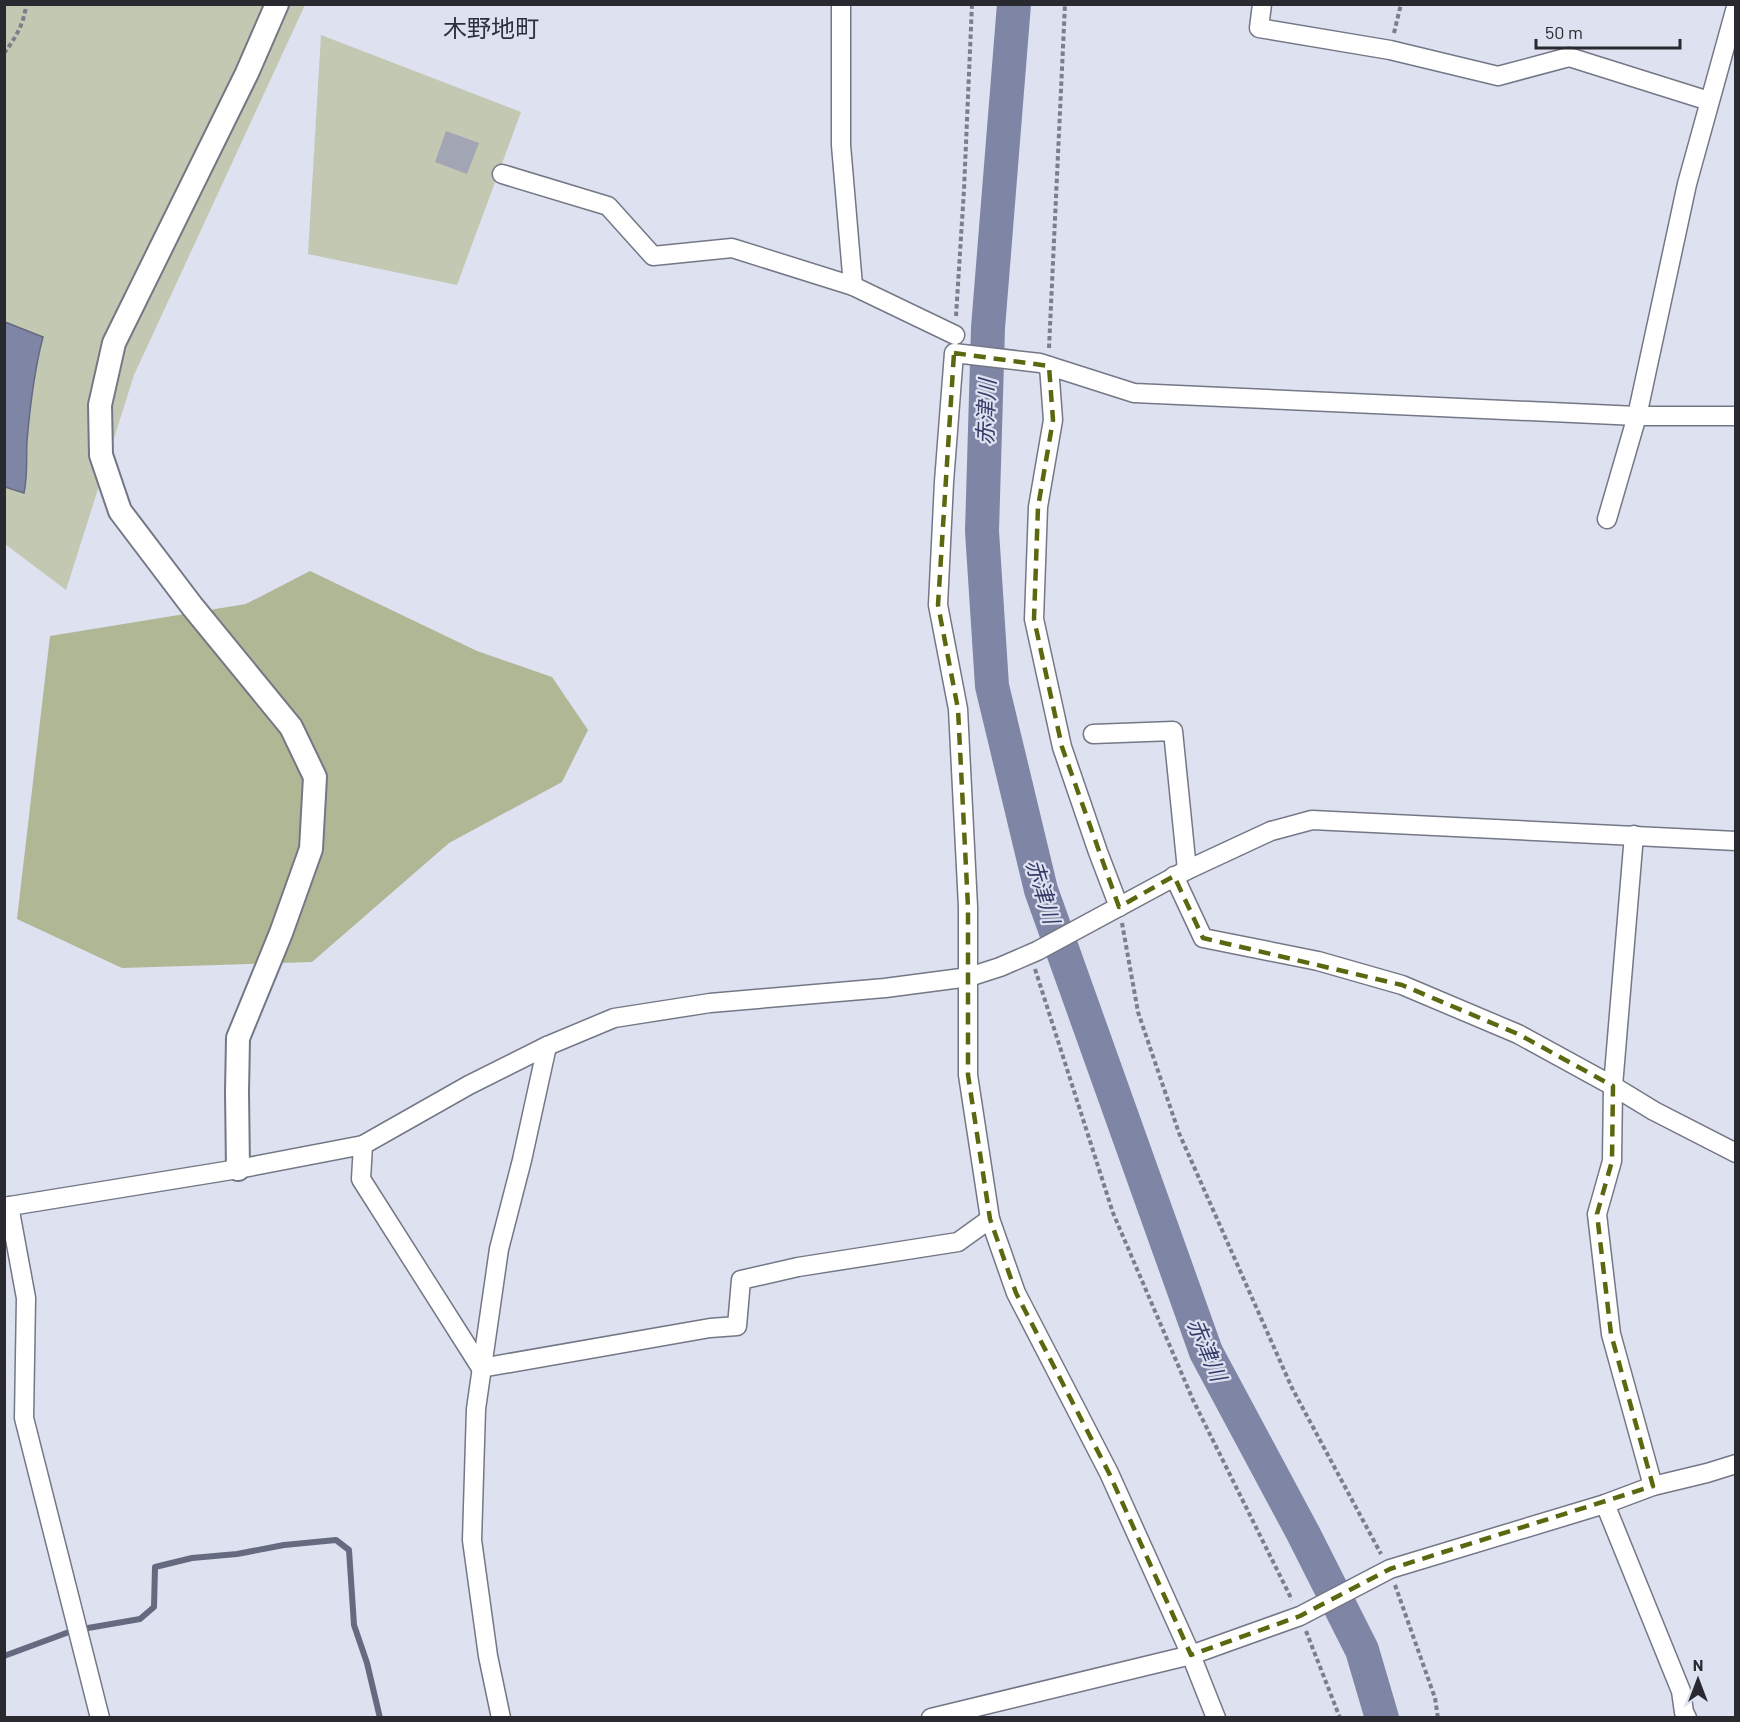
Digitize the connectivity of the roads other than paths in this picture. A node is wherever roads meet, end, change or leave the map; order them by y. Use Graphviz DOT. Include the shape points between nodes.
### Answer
graph roads {
  1 [pos="277,4"];
  2 [pos="841,4"];
  3 [pos="1262,4"];
  4 [pos="1736,7"];
  5 [pos="1709,101"];
  6 [pos="502,174"];
  7 [pos="853,286"];
  8 [pos="955,335"];
  9 [pos="1044,365"];
  10 [pos="1636,416"];
  11 [pos="1736,416"];
  12 [pos="1608,519"];
  13 [pos="1093,734"];
  14 [pos="1634,835"];
  15 [pos="1736,841"];
  16 [pos="1181,873"];
  17 [pos="1113,911"];
  18 [pos="969,977"];
  19 [pos="547,1046"];
  20 [pos="1613,1086"];
  21 [pos="363,1145"];
  22 [pos="1736,1153"];
  23 [pos="238,1169"];
  24 [pos="7,1207"];
  25 [pos="990,1219"];
  26 [pos="481,1368"];
  27 [pos="1736,1464"];
  28 [pos="1653,1486"];
  29 [pos="1605,1504"];
  30 [pos="1191,1655"];
  31 [pos="100,1718"];
  32 [pos="501,1718"];
  33 [pos="931,1718"];
  34 [pos="1216,1718"];
  35 [pos="1687,1718"];
  1 -- 23 [label="street" via="114,343 100,405 101,455 120,511 291,727 315,777 311,849 238,1038"];
  2 -- 7 [label="street" via="841,145"];
  3 -- 5 [label="street" via="1259,28 1390,50 1498,76 1569,57"];
  4 -- 5 [label="street"];
  5 -- 10 [label="street"];
  6 -- 7 [label="street" via="608,206 653,256 732,248"];
  7 -- 8 [label="street"];
  9 -- 10 [label="street" via="1134,393"];
  9 -- 17 [label="street" via="1053,420 1038,507 1034,619 1062,747 1098,852"];
  9 -- 18 [label="street" via="954,352 938,605 958,709"];
  10 -- 11 [label="street"];
  10 -- 12 [label="street"];
  13 -- 16 [label="street" via="1173,731"];
  14 -- 15 [label="street"];
  14 -- 16 [label="street" via="1312,820 1271,831"];
  14 -- 20 [label="street"];
  16 -- 17 [label="street"];
  16 -- 20 [label="street" via="1203,938 1317,961 1402,985 1518,1034"];
  17 -- 18 [label="street" via="1034,953"];
  18 -- 19 [label="street" via="710,1003 614,1018"];
  18 -- 25 [label="street" via="968,1075"];
  19 -- 21 [label="street"];
  19 -- 26 [label="street" via="499,1249"];
  20 -- 22 [label="street" via="1654,1112"];
  20 -- 28 [label="street" via="1612,1161 1597,1214 1611,1334"];
  21 -- 23 [label="street"];
  21 -- 26 [label="street" via="361,1179"];
  23 -- 24 [label="street"];
  24 -- 31 [label="street" via="26,1298 24,1418"];
  25 -- 26 [label="street" via="958,1242 741,1280 737,1326"];
  25 -- 30 [label="street" via="1016,1293 1109,1473"];
  26 -- 32 [label="street" via="472,1540"];
  27 -- 28 [label="street"];
  28 -- 29 [label="street"];
  29 -- 30 [label="street" via="1386,1570 1306,1614"];
  29 -- 35 [label="street" via="1681,1691"];
  30 -- 33 [label="street"];
  30 -- 34 [label="street"];
}
